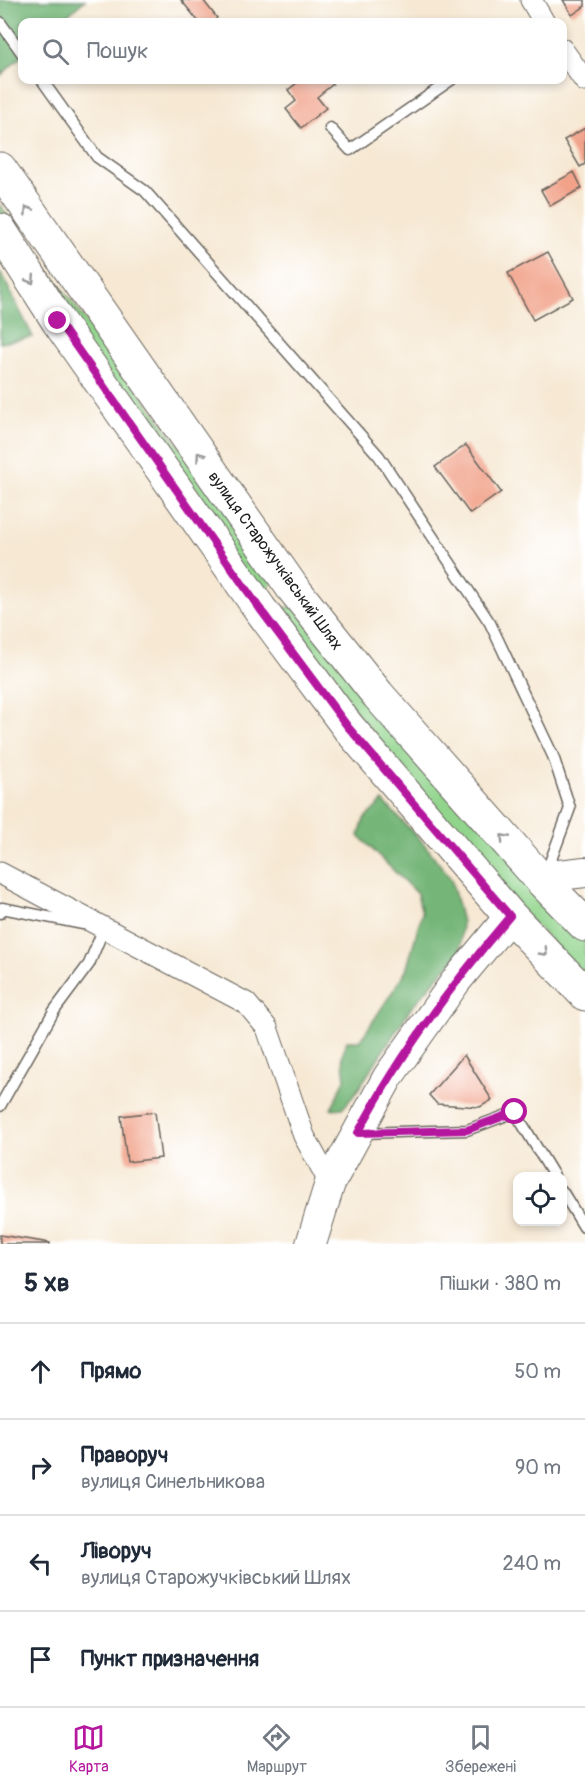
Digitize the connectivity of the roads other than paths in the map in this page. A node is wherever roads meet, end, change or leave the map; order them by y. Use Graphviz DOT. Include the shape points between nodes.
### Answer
graph roads {
  1 [pos="0,22"];
  2 [pos="18,47"];
  3 [pos="567,56"];
  4 [pos="585,81"];
  5 [pos="45,84"];
  6 [pos="445,84"];
  7 [pos="330,128"];
  8 [pos="0,169"];
  9 [pos="0,231"];
  10 [pos="292,588"];
  11 [pos="260,609"];
  12 [pos="585,872"];
  13 [pos="0,873"];
  14 [pos="543,882"];
  15 [pos="0,909"];
  16 [pos="510,916"];
  17 [pos="585,925"];
  18 [pos="104,928"];
  19 [pos="585,994"];
  20 [pos="0,1106"];
  21 [pos="358,1133"];
  22 [pos="552,1172"];
  23 [pos="330,1183"];
  24 [pos="567,1199"];
  25 [pos="584,1227"];
  26 [pos="311,1244"];
  1 -- 2 [label="lane"];
  3 -- 4 [label="street"];
  5 -- 14 [label="lane" via="98,157 145,190 379,456 489,622 553,756 570,808"];
  6 -- 7 [label="lane" via="350,150"];
  10 -- 8 [label="main road, вулиця Старожучківський Шлях, one-way"];
  9 -- 11 [label="main road, one-way" via="58,321"];
  10 -- 11 [label="main road"];
  14 -- 10 [label="main road, вулиця Старожучківський Шлях, one-way" via="378,695"];
  11 -- 16 [label="main road" via="348,727"];
  12 -- 14 [label="street" via="559,875"];
  13 -- 18 [label="street"];
  14 -- 17 [label="main road, вулиця Старожучківський Шлях"];
  15 -- 18 [label="lane"];
  16 -- 19 [label="main road, one-way"];
  16 -- 21 [label="street" via="456,981 394,1068"];
  18 -- 20 [label="lane" via="89,964 54,1011"];
  18 -- 23 [label="street" via="246,1003 267,1028 304,1136"];
  21 -- 22 [label="lane" via="467,1130 515,1112"];
  21 -- 23 [label="street"];
  23 -- 26 [label="street"];
  24 -- 25 [label="lane"];
}
